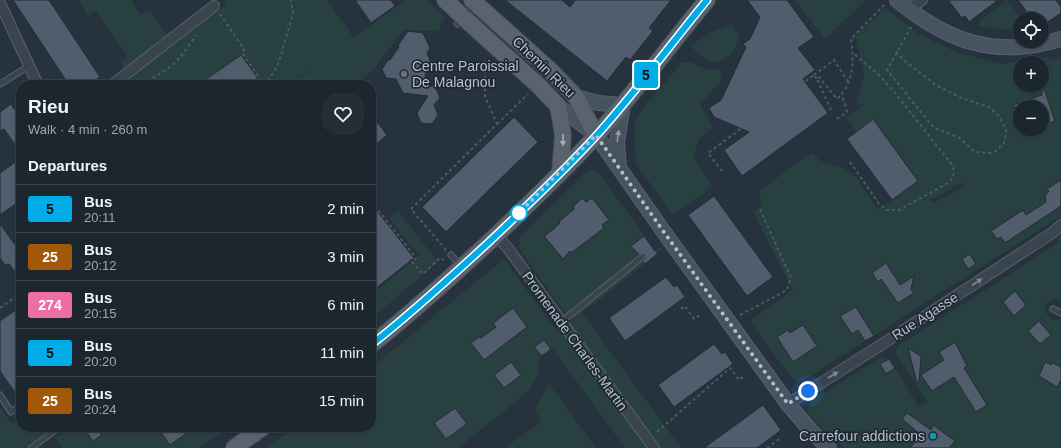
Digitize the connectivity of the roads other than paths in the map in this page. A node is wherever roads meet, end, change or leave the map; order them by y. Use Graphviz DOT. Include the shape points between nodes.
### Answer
graph roads {
  1 [pos="446,0"];
  2 [pos="472,0"];
  3 [pos="707,0"];
  4 [pos="922,0"];
  5 [pos="0,2"];
  6 [pos="892,2"];
  7 [pos="214,6"];
  8 [pos="909,9"];
  9 [pos="484,11"];
  10 [pos="460,21"];
  11 [pos="1061,39"];
  12 [pos="505,43"];
  13 [pos="29,66"];
  14 [pos="36,80"];
  15 [pos="118,80"];
  16 [pos="0,84"];
  17 [pos="576,97"];
  18 [pos="623,105"];
  19 [pos="558,106"];
  20 [pos="596,135"];
  21 [pos="619,168"];
  22 [pos="560,174"];
  23 [pos="1061,225"];
  24 [pos="496,235"];
  25 [pos="451,255"];
  26 [pos="642,258"];
  27 [pos="462,267"];
  28 [pos="1053,309"];
  29 [pos="1061,313"];
  30 [pos="561,322"];
  31 [pos="376,341"];
  32 [pos="0,395"];
  33 [pos="788,404"];
  34 [pos="16,408"];
  35 [pos="53,432"];
  36 [pos="256,432"];
  37 [pos="651,444"];
  38 [pos="31,448"];
  39 [pos="234,448"];
  40 [pos="829,448"];
  1 -- 10 [label="main road, Chemin Rieu"];
  2 -- 9 [label="main road, Chemin Rieu"];
  3 -- 18 [label="main road"];
  4 -- 8 [label="street"];
  5 -- 13 [label="street"];
  6 -- 8 [label="main road"];
  7 -- 15 [label="street"];
  8 -- 11 [label="main road" via="947,33 972,43 1022,48 1044,45"];
  9 -- 10 [label="lane" via="469,10"];
  9 -- 12 [label="main road, Chemin Rieu"];
  10 -- 12 [label="main road, Chemin Rieu"];
  12 -- 17 [label="main road, Chemin Rieu" via="551,71"];
  12 -- 19 [label="main road, Chemin Rieu" via="538,86"];
  13 -- 14 [label="street"];
  13 -- 16 [label="lane"];
  17 -- 18 [label="main road" via="598,103"];
  17 -- 20 [label="main road, Chemin Rieu"];
  18 -- 20 [label="main road"];
  21 -- 18 [label="main road, one-way" via="617,142"];
  19 -- 20 [label="main road, Chemin Rieu"];
  19 -- 22 [label="main road, one-way" via="563,135"];
  20 -- 21 [label="main road"];
  20 -- 22 [label="main road"];
  21 -- 33 [label="main road"];
  22 -- 24 [label="main road"];
  33 -- 23 [label="street, Rue Agasse, one-way"];
  24 -- 27 [label="main road"];
  24 -- 30 [label="street, Promenade Charles-Martin"];
  25 -- 27 [label="lane"];
  26 -- 30 [label="lane"];
  27 -- 31 [label="main road"];
  28 -- 29 [label="lane"];
  30 -- 37 [label="street, Promenade Charles-Martin"];
  32 -- 34 [label="lane" via="11,412"];
  33 -- 40 [label="main road"];
  35 -- 38 [label="lane"];
  36 -- 39 [label="main road"];
}
